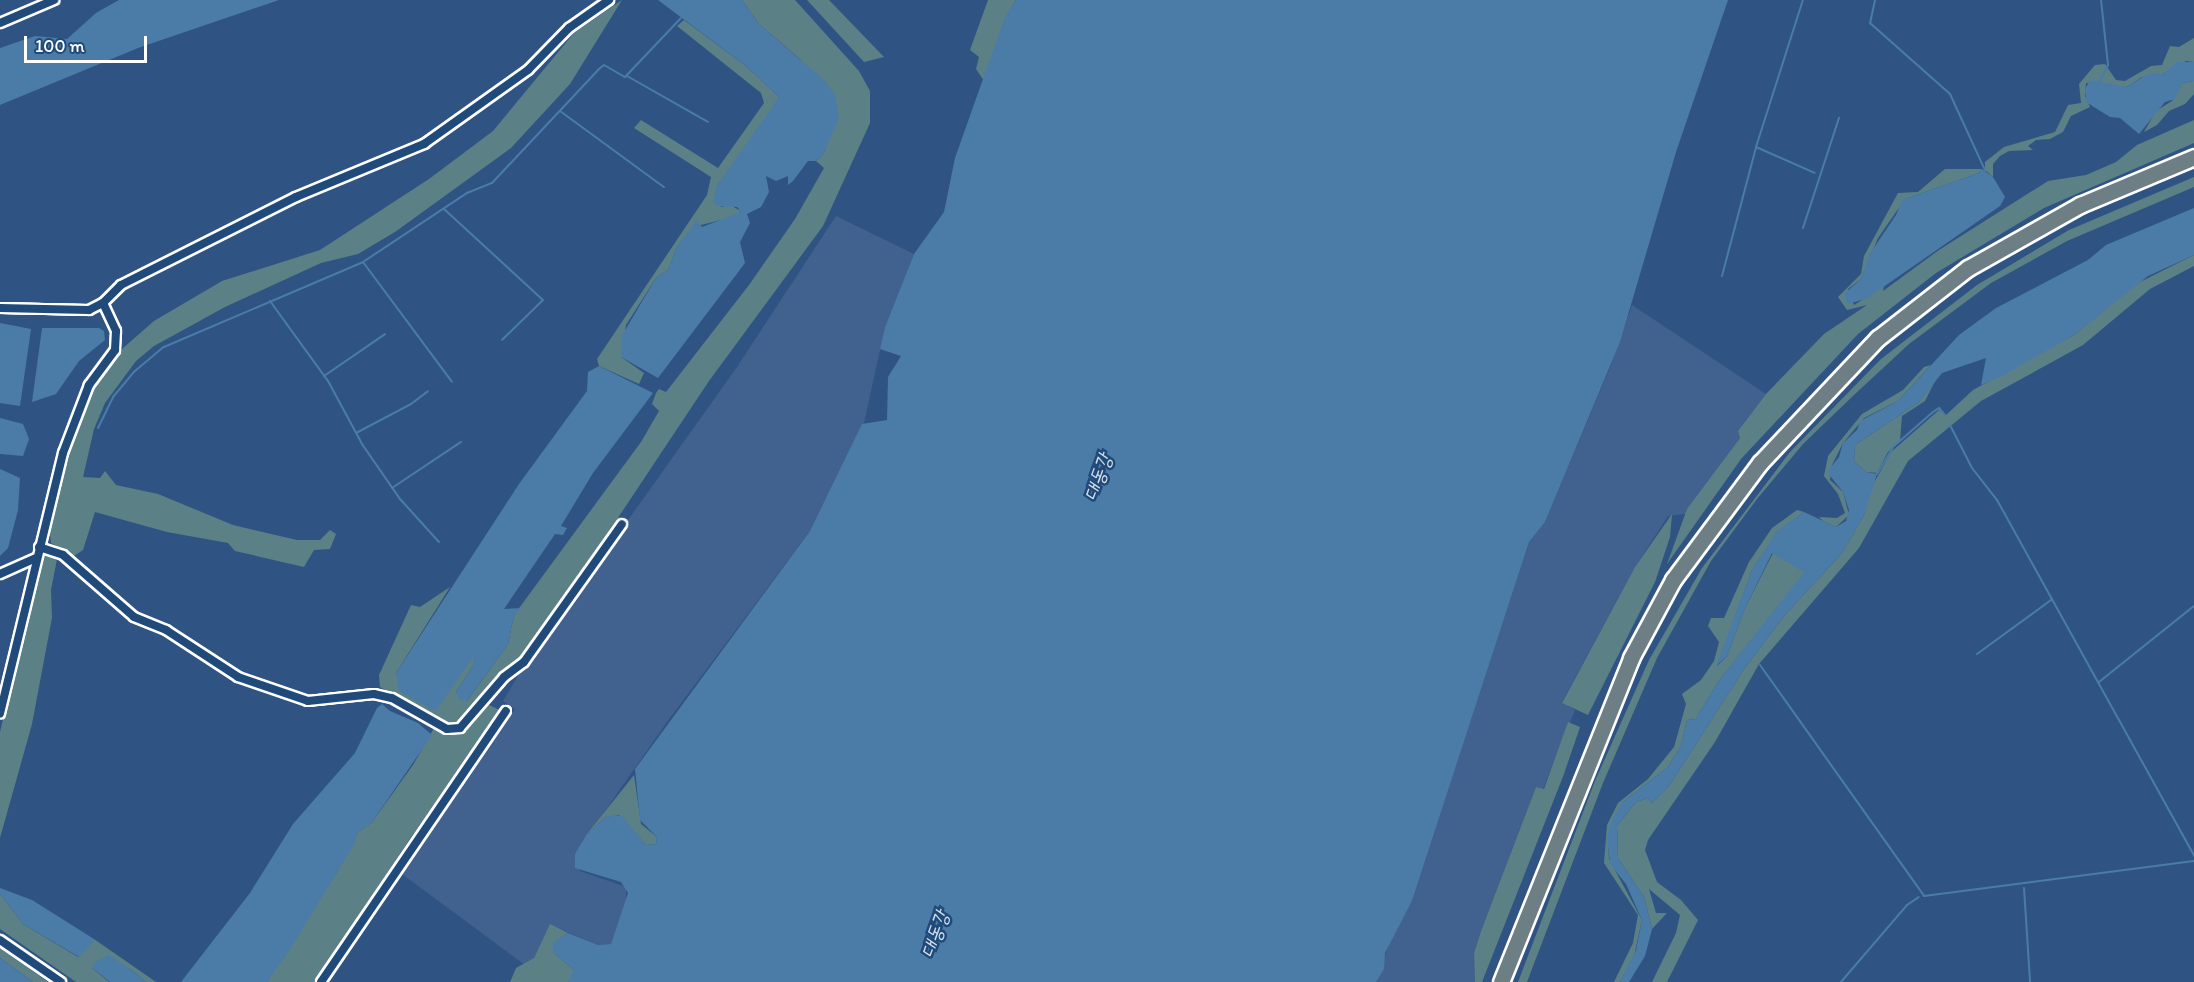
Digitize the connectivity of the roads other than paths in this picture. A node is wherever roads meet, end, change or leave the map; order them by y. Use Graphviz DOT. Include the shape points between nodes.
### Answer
graph roads {
  1 [pos="54,0"];
  2 [pos="609,0"];
  3 [pos="0,23"];
  4 [pos="2194,157"];
  5 [pos="103,303"];
  6 [pos="0,308"];
  7 [pos="622,524"];
  8 [pos="39,547"];
  9 [pos="36,558"];
  10 [pos="0,574"];
  11 [pos="506,711"];
  12 [pos="0,713"];
  13 [pos="0,940"];
  14 [pos="61,982"];
  15 [pos="321,982"];
  16 [pos="1501,982"];
  1 -- 3 [label="street"];
  2 -- 5 [label="street" via="569,28 528,70 424,144 296,197 121,285"];
  4 -- 16 [label="highway" via="2080,205 1968,268 1878,338 1760,463 1672,580 1636,649 1597,735"];
  5 -- 6 [label="street" via="89,310"];
  5 -- 8 [label="street" via="116,331 115,350 88,385 71,429"];
  7 -- 8 [label="street" via="524,662 504,677 460,728 447,729 392,698 374,694 308,701 238,677 166,630 134,617 63,555"];
  8 -- 9 [label="street"];
  9 -- 10 [label="street"];
  9 -- 12 [label="street"];
  11 -- 15 [label="street"];
  13 -- 14 [label="street"];
}
